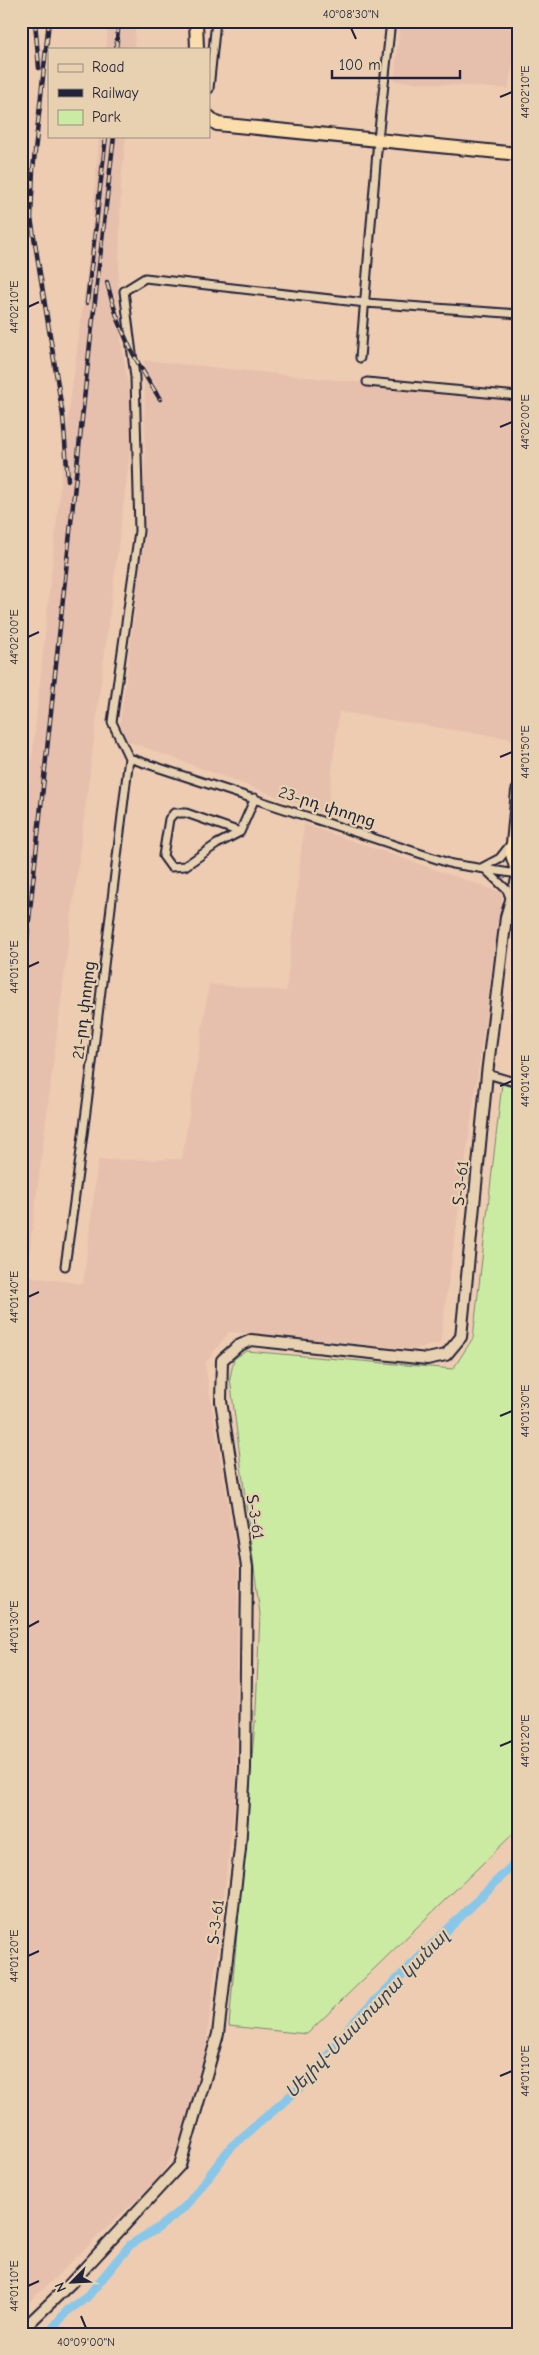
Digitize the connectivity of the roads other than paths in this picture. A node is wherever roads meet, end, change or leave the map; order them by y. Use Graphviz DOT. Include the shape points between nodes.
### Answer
graph roads {
  1 [pos="196,21"];
  2 [pos="216,21"];
  3 [pos="391,21"];
  4 [pos="197,48"];
  5 [pos="210,79"];
  6 [pos="210,118"];
  7 [pos="378,139"];
  8 [pos="518,154"];
  9 [pos="366,303"];
  10 [pos="518,314"];
  11 [pos="360,358"];
  12 [pos="367,382"];
  13 [pos="518,396"];
  14 [pos="129,758"];
  15 [pos="518,791"];
  16 [pos="255,798"];
  17 [pos="240,832"];
  18 [pos="513,842"];
  19 [pos="483,868"];
  20 [pos="518,874"];
  21 [pos="514,898"];
  22 [pos="488,1074"];
  23 [pos="518,1083"];
  24 [pos="65,1266"];
  25 [pos="21,2331"];
  1 -- 4 [label="highway"];
  2 -- 5 [label="street"];
  3 -- 7 [label="street"];
  6 -- 7 [label="highway" via="217,124"];
  7 -- 8 [label="highway"];
  7 -- 9 [label="street"];
  9 -- 10 [label="street"];
  9 -- 11 [label="street"];
  9 -- 14 [label="street" via="145,278 124,291 135,377 139,531 112,722"];
  12 -- 13 [label="street"];
  14 -- 16 [label="street, 23-րդ փողոց"];
  14 -- 24 [label="street, 21-րդ փողոց" via="84,1140"];
  15 -- 18 [label="highway"];
  16 -- 17 [label="street"];
  16 -- 19 [label="street, 23-րդ փողոց" via="452,864"];
  17 -- 17 [label="street" via="185,866 171,867 162,856 169,819 174,813 186,813"];
  18 -- 19 [label="street" via="500,858"];
  18 -- 20 [label="highway" via="512,854"];
  19 -- 20 [label="street, 23-րդ փողոց"];
  19 -- 21 [label="street"];
  20 -- 21 [label="street, Տ-3-61 / Տ-3-61"];
  21 -- 22 [label="street, Տ-3-61 / Տ-3-61" via="506,917"];
  22 -- 23 [label="street"];
  22 -- 25 [label="street, Տ-3-61 / Տ-3-61" via="461,1337 446,1355 428,1359 251,1340 222,1360 220,1401 247,1576 244,1786 240,1849 218,2034 180,2165 71,2283"];
}
